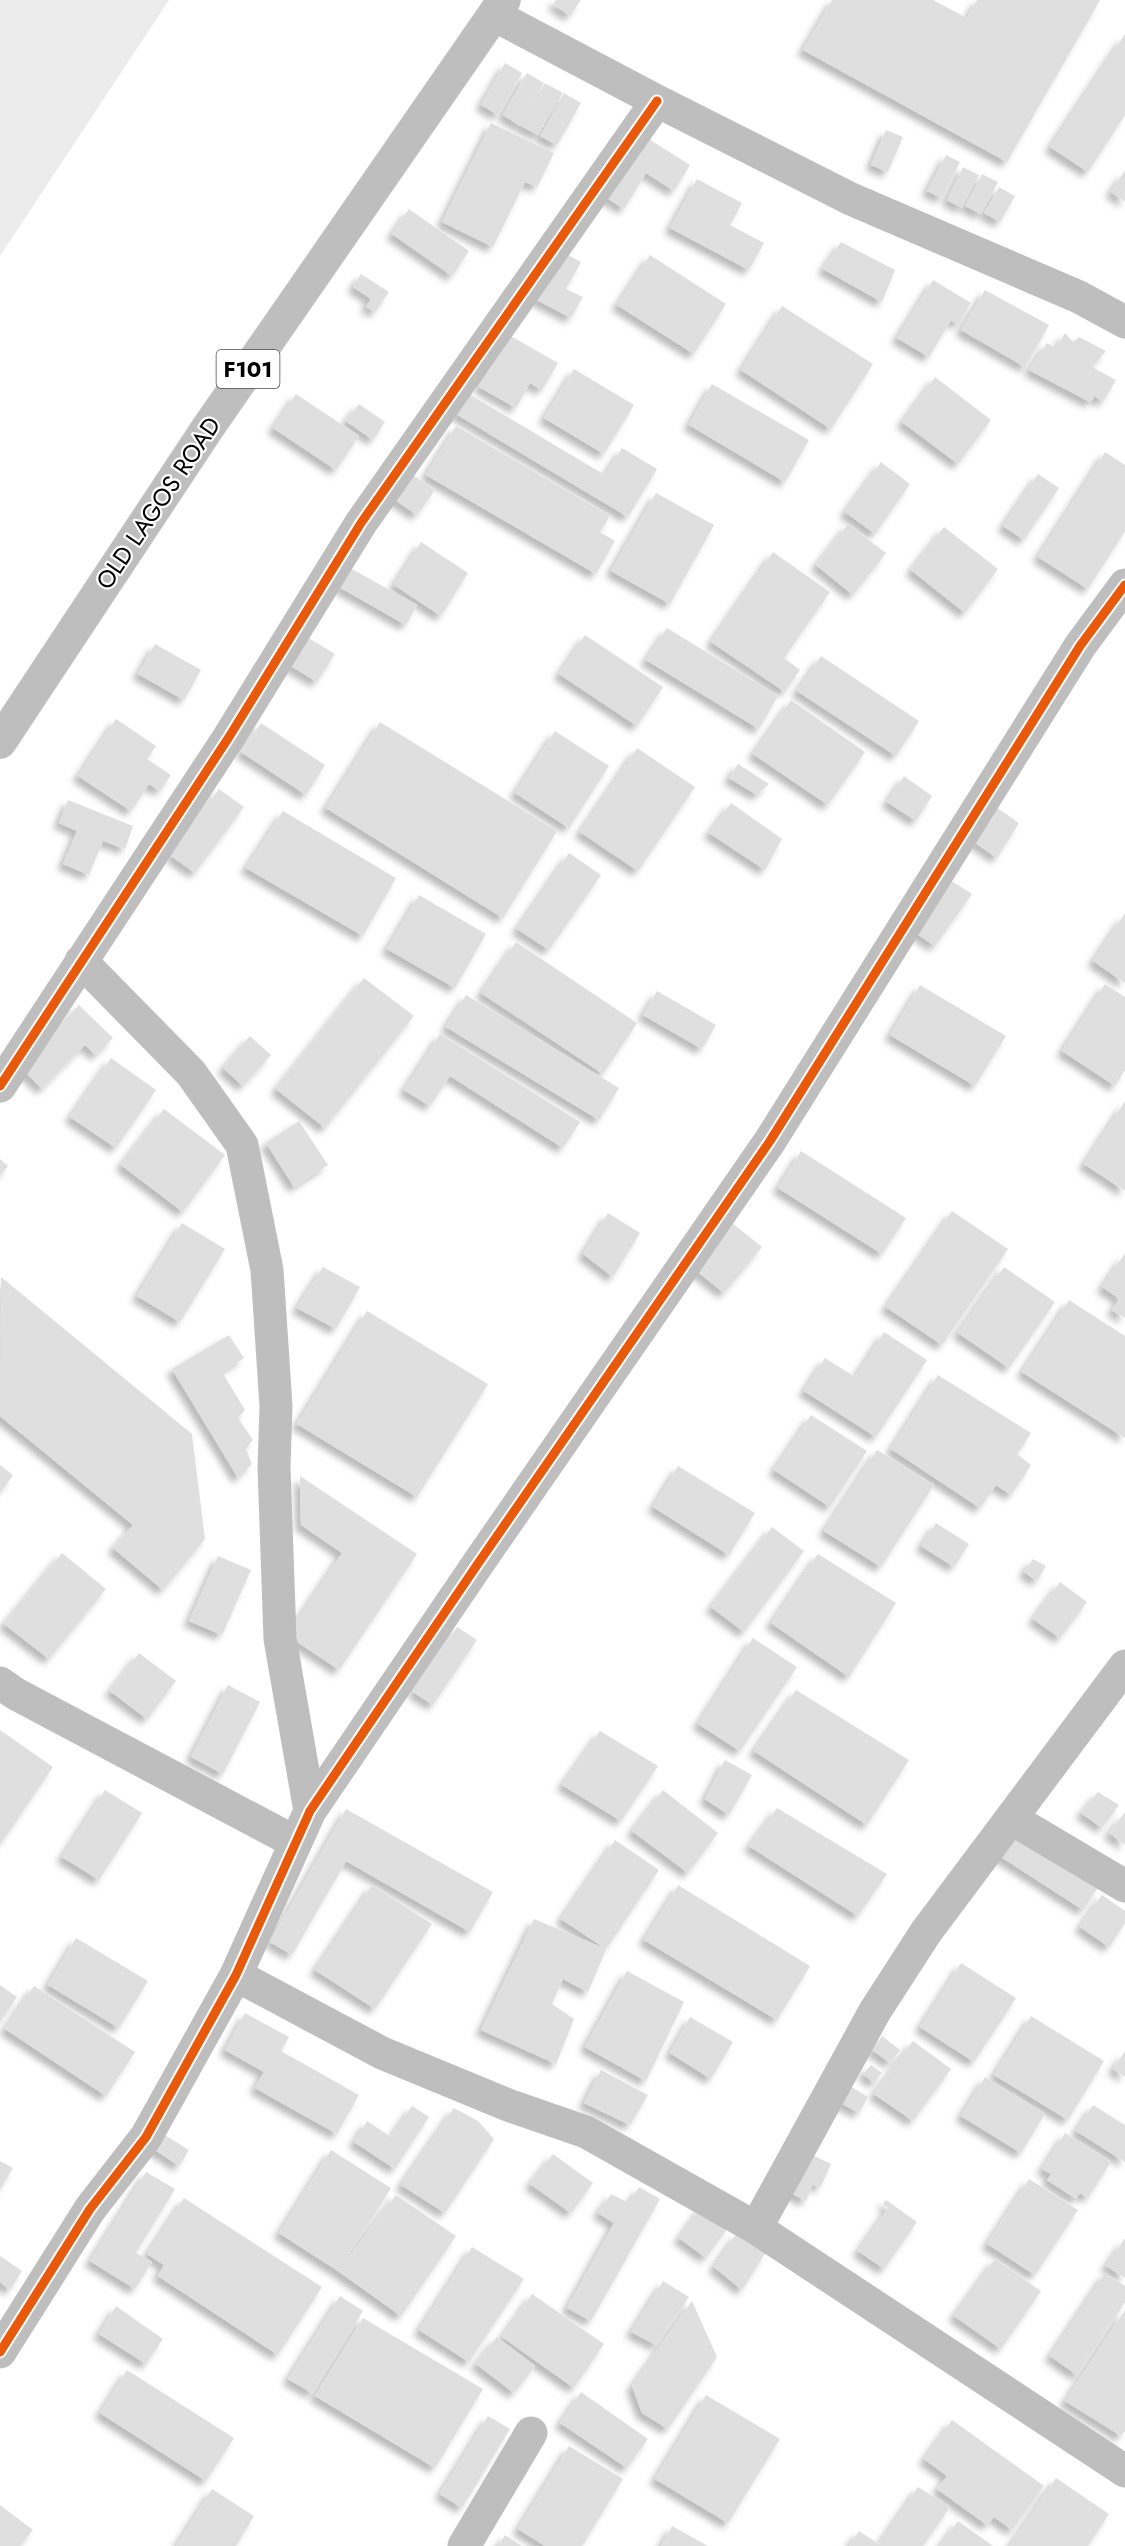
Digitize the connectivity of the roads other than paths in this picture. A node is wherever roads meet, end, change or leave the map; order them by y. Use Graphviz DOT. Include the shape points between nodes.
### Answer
graph roads {
  1 [pos="499,7"];
  2 [pos="657,101"];
  3 [pos="1125,322"];
  4 [pos="1125,585"];
  5 [pos="0,742"];
  6 [pos="81,961"];
  7 [pos="0,1086"];
  8 [pos="1125,1666"];
  9 [pos="0,1683"];
  10 [pos="310,1811"];
  11 [pos="1012,1819"];
  12 [pos="295,1842"];
  13 [pos="1125,1886"];
  14 [pos="236,1975"];
  15 [pos="756,2228"];
  16 [pos="0,2352"];
  17 [pos="531,2433"];
  18 [pos="1125,2471"];
  19 [pos="464,2546"];
  1 -- 2 [label="street"];
  1 -- 5 [label="street, OLD LAGOS ROAD / F101" via="207,429"];
  2 -- 3 [label="street" via="851,199 1079,297"];
  2 -- 6 [label="street" via="361,524 229,737"];
  4 -- 10 [label="street" via="1080,646 770,1141"];
  6 -- 7 [label="street"];
  6 -- 10 [label="street" via="191,1073 242,1145 267,1270 276,1406 274,1467 280,1639"];
  8 -- 11 [label="street"];
  9 -- 12 [label="street"];
  10 -- 12 [label="street"];
  11 -- 13 [label="street"];
  11 -- 15 [label="street" via="926,1932 875,2011"];
  12 -- 14 [label="street"];
  14 -- 15 [label="street" via="382,2053 586,2132"];
  14 -- 16 [label="street" via="146,2137 90,2209"];
  15 -- 18 [label="street"];
  17 -- 19 [label="street"];
}
